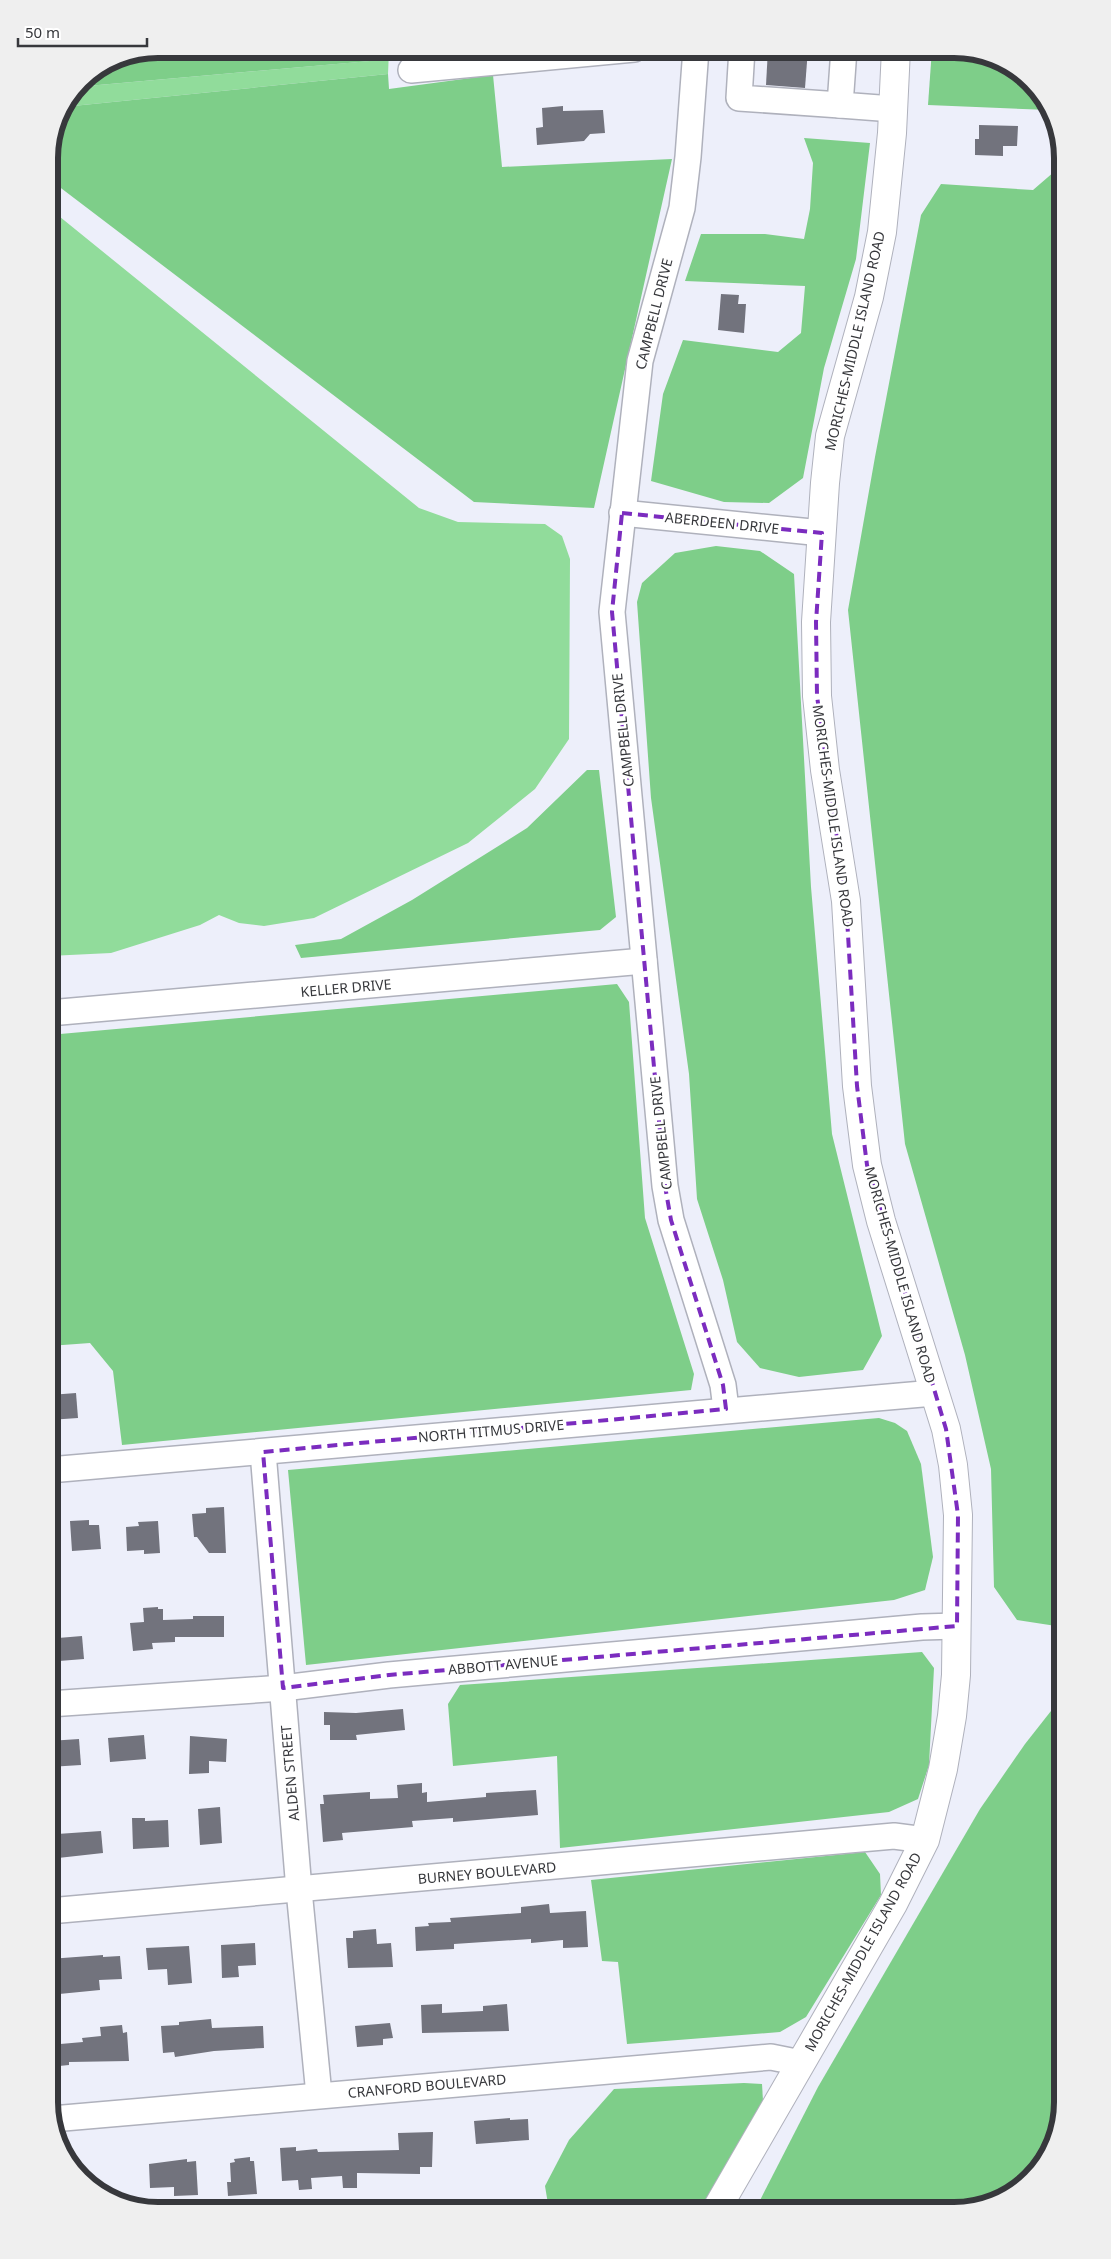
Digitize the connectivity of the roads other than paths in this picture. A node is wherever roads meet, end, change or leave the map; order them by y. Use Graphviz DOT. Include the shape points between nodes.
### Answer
graph roads {
  1 [pos="538,58"];
  2 [pos="695,58"];
  3 [pos="741,58"];
  4 [pos="843,58"];
  5 [pos="896,58"];
  6 [pos="411,70"];
  7 [pos="840,105"];
  8 [pos="893,109"];
  9 [pos="622,513"];
  10 [pos="822,534"];
  11 [pos="644,961"];
  12 [pos="58,1012"];
  13 [pos="934,1393"];
  14 [pos="726,1409"];
  15 [pos="264,1452"];
  16 [pos="58,1469"];
  17 [pos="957,1626"];
  18 [pos="283,1688"];
  19 [pos="58,1703"];
  20 [pos="924,1840"];
  21 [pos="299,1890"];
  22 [pos="58,1910"];
  23 [pos="801,2063"];
  24 [pos="319,2095"];
  25 [pos="59,2118"];
  26 [pos="721,2202"];
  1 -- 6 [label="street"];
  2 -- 9 [label="street, CAMPBELL DRIVE" via="682,208 640,361"];
  3 -- 7 [label="street" via="739,98"];
  4 -- 7 [label="street"];
  5 -- 8 [label="main road, MORICHES-MIDDLE ISLAND ROAD"];
  7 -- 8 [label="street"];
  8 -- 10 [label="main road, MORICHES-MIDDLE ISLAND ROAD" via="882,232 869,297 830,436"];
  9 -- 10 [label="street, ABERDEEN DRIVE"];
  9 -- 11 [label="street, CAMPBELL DRIVE" via="612,612"];
  10 -- 13 [label="main road, MORICHES-MIDDLE ISLAND ROAD" via="816,622 817,696 846,902 857,1086 865,1145 881,1220"];
  11 -- 12 [label="street, KELLER DRIVE"];
  11 -- 14 [label="street, CAMPBELL DRIVE" via="671,1220 723,1385"];
  13 -- 14 [label="street, NORTH TITMUS DRIVE"];
  13 -- 17 [label="main road, MORICHES-MIDDLE ISLAND ROAD" via="954,1465 958,1515"];
  14 -- 15 [label="street, NORTH TITMUS DRIVE"];
  15 -- 16 [label="street, NORTH TITMUS DRIVE"];
  15 -- 18 [label="street, ALDEN STREET"];
  17 -- 18 [label="street, ABBOTT AVENUE" via="419,1672"];
  17 -- 20 [label="main road, MORICHES-MIDDLE ISLAND ROAD" via="952,1716 943,1769"];
  18 -- 19 [label="street, ABBOTT AVENUE"];
  18 -- 21 [label="street, ALDEN STREET"];
  20 -- 21 [label="street, BURNEY BOULEVARD" via="894,1836"];
  20 -- 23 [label="main road, MORICHES-MIDDLE ISLAND ROAD" via="893,1904"];
  21 -- 22 [label="street, BURNEY BOULEVARD"];
  21 -- 24 [label="street, ALDEN STREET"];
  23 -- 24 [label="street, CRANFORD BOULEVARD" via="771,2057"];
  23 -- 26 [label="main road, MORICHES-MIDDLE ISLAND ROAD"];
  24 -- 25 [label="street, CRANFORD BOULEVARD"];
}
